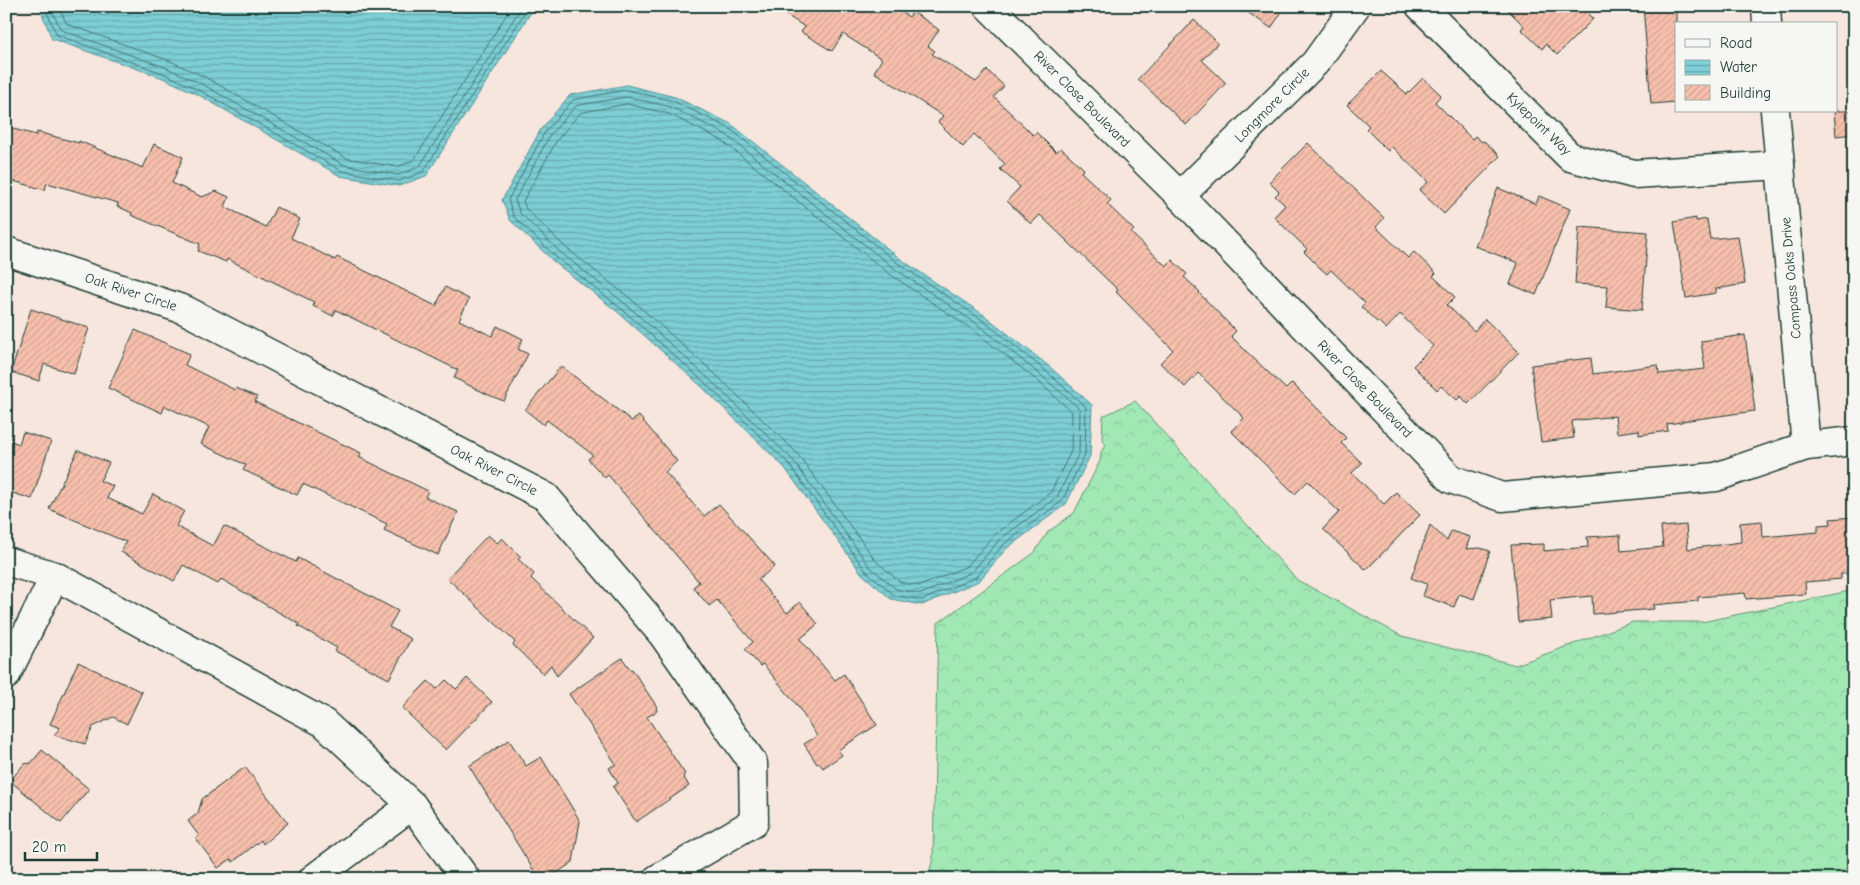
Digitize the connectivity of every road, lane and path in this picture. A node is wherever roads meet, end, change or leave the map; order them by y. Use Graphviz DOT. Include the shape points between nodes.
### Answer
graph roads {
  1 [pos="1356,6"];
  2 [pos="1420,6"];
  3 [pos="1766,6"];
  4 [pos="991,7"];
  5 [pos="1767,22"];
  6 [pos="1775,112"];
  7 [pos="1780,165"];
  8 [pos="1180,196"];
  9 [pos="6,251"];
  10 [pos="1854,441"];
  11 [pos="1806,446"];
  12 [pos="6,560"];
  13 [pos="55,576"];
  14 [pos="6,675"];
  15 [pos="412,805"];
  16 [pos="313,879"];
  17 [pos="466,879"];
  18 [pos="657,879"];
  1 -- 8 [label="street, Longmore Circle" via="1314,63"];
  2 -- 7 [label="street, Kylepoint Way" via="1570,157 1634,174"];
  3 -- 5 [label="street"];
  4 -- 8 [label="street, River Close Boulevard"];
  6 -- 7 [label="street, Compass Oaks Drive"];
  7 -- 11 [label="street, Compass Oaks Drive"];
  8 -- 11 [label="street, River Close Boulevard" via="1451,479 1502,497 1716,477"];
  9 -- 18 [label="street, Oak River Circle" via="185,310 546,497 662,635 753,763 754,822"];
  10 -- 11 [label="street, River Close Boulevard"];
  12 -- 13 [label="street"];
  13 -- 14 [label="street"];
  13 -- 15 [label="street" via="324,723"];
  15 -- 16 [label="street"];
  15 -- 17 [label="street"];
}
